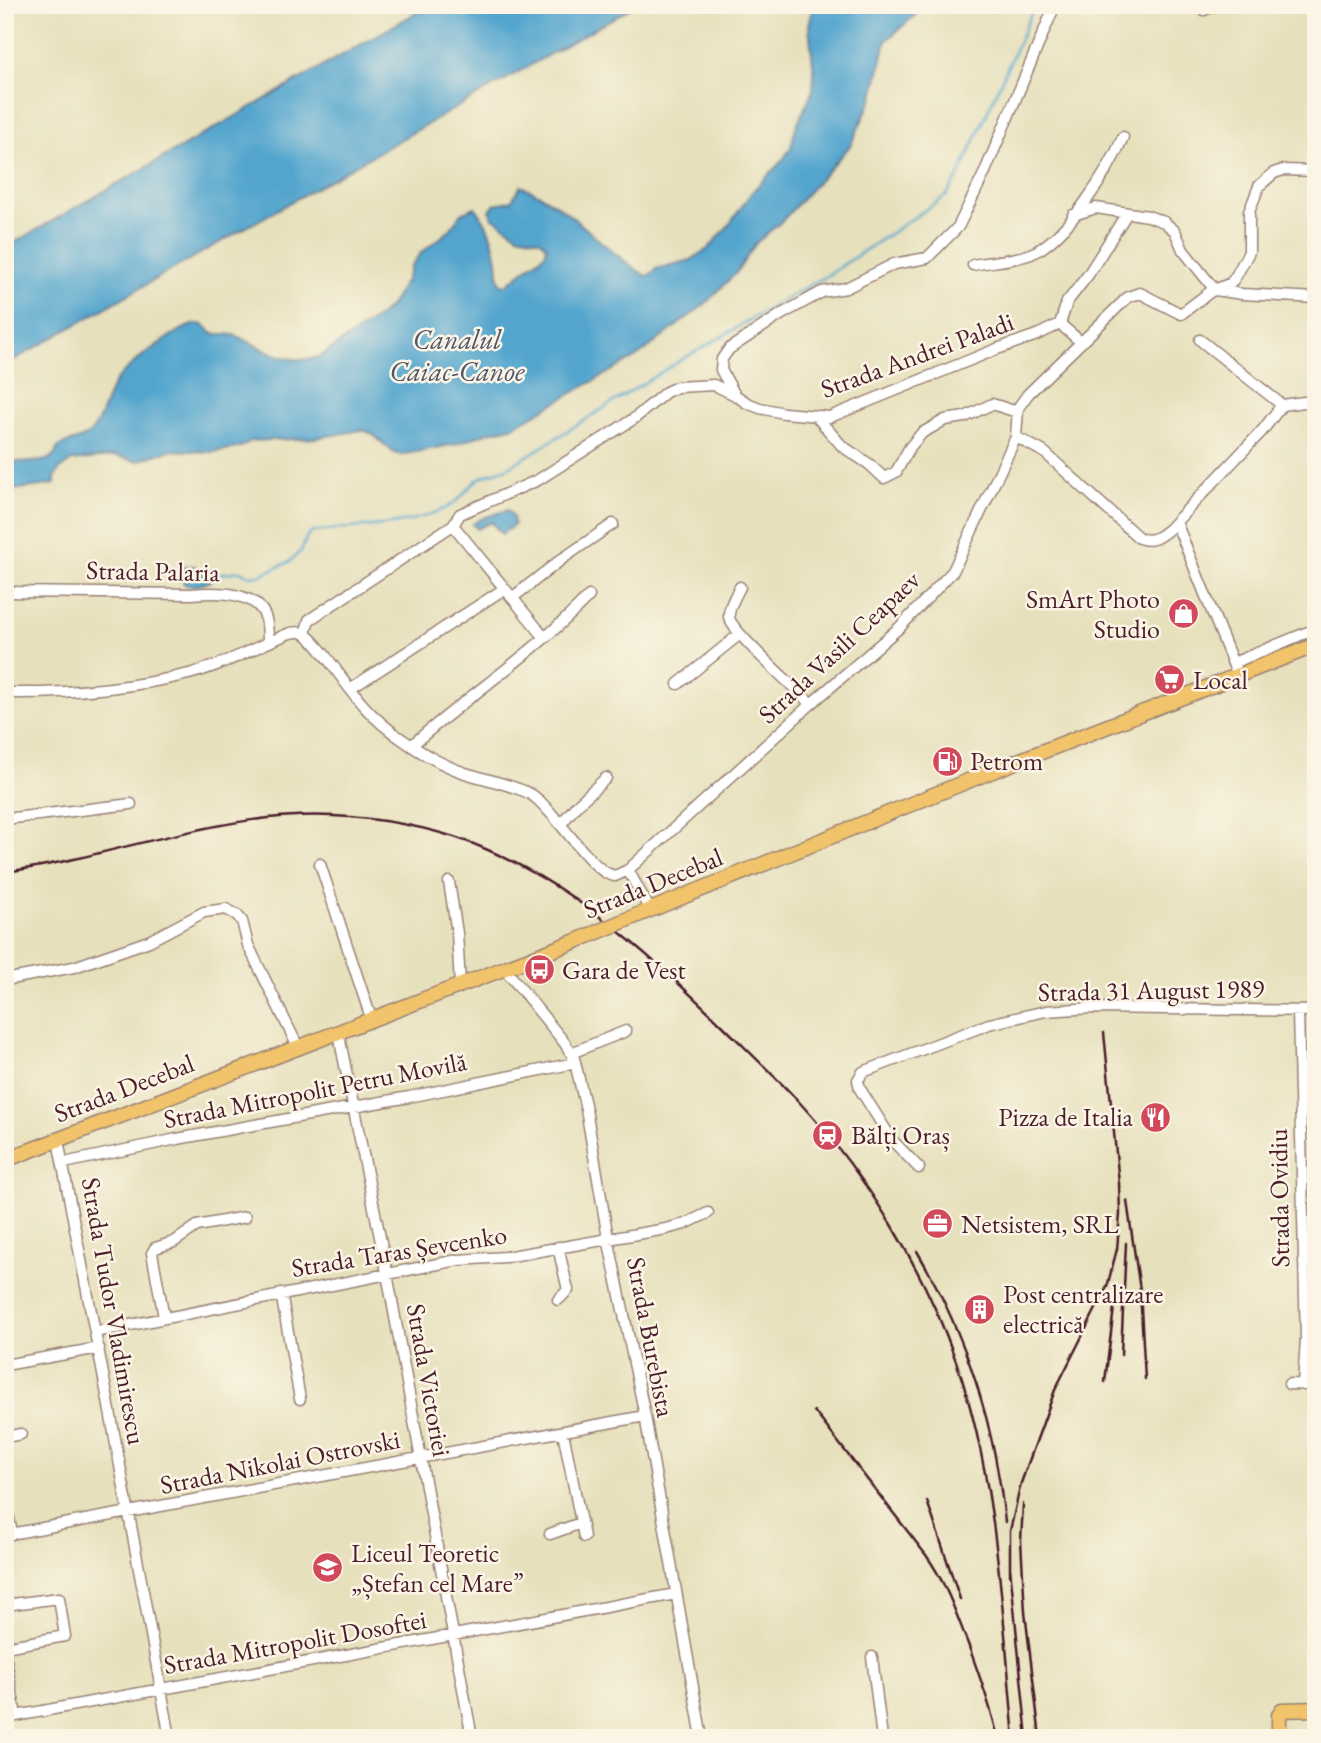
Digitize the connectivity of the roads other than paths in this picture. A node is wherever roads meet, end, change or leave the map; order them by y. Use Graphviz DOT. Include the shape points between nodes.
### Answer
graph roads {
  1 [pos="1055,5"];
  2 [pos="1123,137"];
  3 [pos="1316,171"];
  4 [pos="1127,213"];
  5 [pos="1073,215"];
  6 [pos="973,264"];
  7 [pos="1216,290"];
  8 [pos="1316,298"];
  9 [pos="1060,324"];
  10 [pos="1200,340"];
  11 [pos="1081,342"];
  12 [pos="736,395"];
  13 [pos="1316,403"];
  14 [pos="1282,405"];
  15 [pos="1017,412"];
  16 [pos="816,416"];
  17 [pos="1016,437"];
  18 [pos="1176,522"];
  19 [pos="613,524"];
  20 [pos="453,525"];
  21 [pos="740,587"];
  22 [pos="504,589"];
  23 [pos="5,592"];
  24 [pos="589,596"];
  25 [pos="512,598"];
  26 [pos="305,634"];
  27 [pos="740,634"];
  28 [pos="545,638"];
  29 [pos="1316,638"];
  30 [pos="268,642"];
  31 [pos="1316,645"];
  32 [pos="1236,669"];
  33 [pos="678,684"];
  34 [pos="349,689"];
  35 [pos="5,693"];
  36 [pos="811,704"];
  37 [pos="412,745"];
  38 [pos="607,778"];
  39 [pos="131,804"];
  40 [pos="6,817"];
  41 [pos="561,824"];
  42 [pos="320,864"];
  43 [pos="628,870"];
  44 [pos="449,882"];
  45 [pos="644,913"];
  46 [pos="503,968"];
  47 [pos="5,980"];
  48 [pos="460,984"];
  49 [pos="1298,1011"];
  50 [pos="1316,1011"];
  51 [pos="371,1018"];
  52 [pos="338,1031"];
  53 [pos="626,1031"];
  54 [pos="298,1047"];
  55 [pos="573,1058"];
  56 [pos="354,1106"];
  57 [pos="58,1140"];
  58 [pos="5,1160"];
  59 [pos="64,1163"];
  60 [pos="919,1168"];
  61 [pos="708,1213"];
  62 [pos="245,1217"];
  63 [pos="608,1238"];
  64 [pos="558,1247"];
  65 [pos="386,1273"];
  66 [pos="281,1293"];
  67 [pos="558,1300"];
  68 [pos="164,1317"];
  69 [pos="95,1332"];
  70 [pos="99,1349"];
  71 [pos="5,1365"];
  72 [pos="1289,1384"];
  73 [pos="1303,1385"];
  74 [pos="1316,1385"];
  75 [pos="300,1399"];
  76 [pos="645,1416"];
  77 [pos="563,1432"];
  78 [pos="22,1434"];
  79 [pos="5,1437"];
  80 [pos="420,1459"];
  81 [pos="5,1497"];
  82 [pos="128,1513"];
  83 [pos="581,1523"];
  84 [pos="550,1534"];
  85 [pos="9,1535"];
  86 [pos="584,1537"];
  87 [pos="676,1594"];
  88 [pos="5,1605"];
  89 [pos="453,1636"];
  90 [pos="5,1647"];
  91 [pos="5,1654"];
  92 [pos="872,1657"];
  93 [pos="160,1689"];
  94 [pos="1316,1709"];
  95 [pos="11,1717"];
  96 [pos="170,1738"];
  97 [pos="472,1738"];
  98 [pos="702,1738"];
  99 [pos="882,1738"];
  100 [pos="1279,1738"];
  1 -- 12 [label="street" via="958,227 927,258 894,264 846,288 822,292 729,349 721,370"];
  2 -- 5 [label="street" via="1102,179"];
  3 -- 7 [label="street" via="1283,170 1259,186 1249,212 1247,257 1231,283"];
  4 -- 5 [label="street" via="1092,208"];
  4 -- 7 [label="street" via="1169,225"];
  4 -- 9 [label="street" via="1067,302"];
  5 -- 6 [label="street" via="1034,253"];
  7 -- 8 [label="street"];
  7 -- 11 [label="street" via="1185,313 1134,293"];
  9 -- 11 [label="street"];
  9 -- 16 [label="street, Strada Andrei Paladi" via="830,417"];
  10 -- 14 [label="street"];
  11 -- 15 [label="street" via="1028,394"];
  12 -- 16 [label="street, Strada Andrei Paladi" via="774,412"];
  12 -- 20 [label="street" via="714,385 677,387 569,462 538,481 460,514"];
  13 -- 14 [label="street"];
  14 -- 18 [label="street"];
  15 -- 16 [label="street" via="992,404 965,417 945,419 918,436 896,472 884,478 842,446"];
  15 -- 17 [label="street, Strada Vasili Ceapaev"];
  17 -- 18 [label="street" via="1044,452 1139,538 1158,538"];
  17 -- 36 [label="street, Strada Vasili Ceapaev" via="953,571 900,628"];
  18 -- 32 [label="street"];
  19 -- 25 [label="street"];
  20 -- 22 [label="street"];
  20 -- 26 [label="street" via="309,620"];
  21 -- 27 [label="street" via="729,615"];
  22 -- 25 [label="street"];
  22 -- 34 [label="street"];
  23 -- 30 [label="street, Strada Palaria" via="238,596 254,602 264,614"];
  24 -- 28 [label="street"];
  25 -- 28 [label="street"];
  26 -- 30 [label="street" via="295,632"];
  26 -- 34 [label="street"];
  27 -- 33 [label="street"];
  27 -- 36 [label="street"];
  28 -- 37 [label="street"];
  29 -- 32 [label="street" via="1308,632"];
  30 -- 35 [label="street" via="218,665 155,680"];
  31 -- 32 [label="main road, Strada Decebal"];
  32 -- 45 [label="main road, Strada Decebal"];
  34 -- 37 [label="street" via="364,708"];
  36 -- 43 [label="street, Strada Vasili Ceapaev"];
  37 -- 41 [label="street" via="444,765 529,793"];
  38 -- 41 [label="street"];
  39 -- 40 [label="street"];
  41 -- 43 [label="street" via="606,873 615,876"];
  42 -- 51 [label="street"];
  43 -- 45 [label="street"];
  44 -- 48 [label="street"];
  45 -- 46 [label="main road, Strada Decebal, bridge"];
  46 -- 48 [label="main road, Strada Decebal"];
  46 -- 55 [label="street, Strada Burebista" via="554,1027"];
  47 -- 54 [label="street" via="74,967 149,941 204,912 226,909 242,921 248,945"];
  48 -- 51 [label="main road, Strada Decebal"];
  49 -- 50 [label="street, Strada 31 August 1989"];
  49 -- 60 [label="street, Strada 31 August 1989" via="1045,1011 989,1024 863,1072 858,1080 860,1089 892,1140"];
  49 -- 73 [label="street, Strada Ovidiu" via="1306,1339"];
  51 -- 52 [label="main road, Strada Decebal"];
  52 -- 54 [label="main road, Strada Decebal"];
  52 -- 56 [label="street, Strada Victoriei"];
  53 -- 55 [label="street, Strada Mitropolit Petru Movilă"];
  54 -- 57 [label="main road, Strada Decebal"];
  55 -- 56 [label="street, Strada Mitropolit Petru Movilă"];
  55 -- 63 [label="street, Strada Burebista"];
  56 -- 59 [label="street, Strada Mitropolit Petru Movilă"];
  56 -- 65 [label="street, Strada Victoriei"];
  57 -- 58 [label="main road, Strada Decebal"];
  57 -- 59 [label="street, Strada Tudor Vladimirescu"];
  59 -- 69 [label="street, Strada Tudor Vladimirescu"];
  61 -- 63 [label="street, Strada Taras Șevcenko" via="677,1227"];
  62 -- 68 [label="street" via="197,1226 174,1242 155,1248 152,1254"];
  63 -- 64 [label="street, Strada Taras Șevcenko"];
  63 -- 76 [label="street, Strada Burebista"];
  64 -- 65 [label="street, Strada Taras Șevcenko"];
  64 -- 67 [label="street" via="568,1290"];
  65 -- 66 [label="street, Strada Taras Șevcenko"];
  65 -- 80 [label="street, Strada Victoriei"];
  66 -- 68 [label="street, Strada Taras Șevcenko"];
  66 -- 75 [label="street"];
  68 -- 69 [label="street, Strada Taras Șevcenko"];
  69 -- 70 [label="street, Strada Tudor Vladimirescu"];
  70 -- 71 [label="street"];
  70 -- 82 [label="street, Strada Tudor Vladimirescu"];
  72 -- 73 [label="street"];
  73 -- 74 [label="street"];
  76 -- 77 [label="street, Strada Nikolai Ostrovski"];
  76 -- 87 [label="street, Strada Burebista"];
  77 -- 80 [label="street, Strada Nikolai Ostrovski"];
  77 -- 83 [label="street"];
  78 -- 79 [label="street"];
  80 -- 82 [label="street, Strada Nikolai Ostrovski"];
  80 -- 89 [label="street, Strada Victoriei"];
  81 -- 85 [label="street"];
  82 -- 85 [label="street, Strada Nikolai Ostrovski"];
  82 -- 93 [label="street, Strada Tudor Vladimirescu"];
  83 -- 84 [label="street"];
  83 -- 86 [label="street"];
  87 -- 89 [label="street, Strada Mitropolit Dosoftei"];
  87 -- 98 [label="street, Strada Burebista"];
  88 -- 90 [label="street" via="59,1598 65,1636"];
  89 -- 93 [label="street, Strada Mitropolit Dosoftei"];
  89 -- 97 [label="street, Strada Victoriei"];
  91 -- 95 [label="street"];
  92 -- 99 [label="street"];
  93 -- 95 [label="street, Strada Mitropolit Dosoftei"];
  93 -- 96 [label="street, Strada Tudor Vladimirescu"];
  94 -- 100 [label="main road" via="1282,1710"];
}
